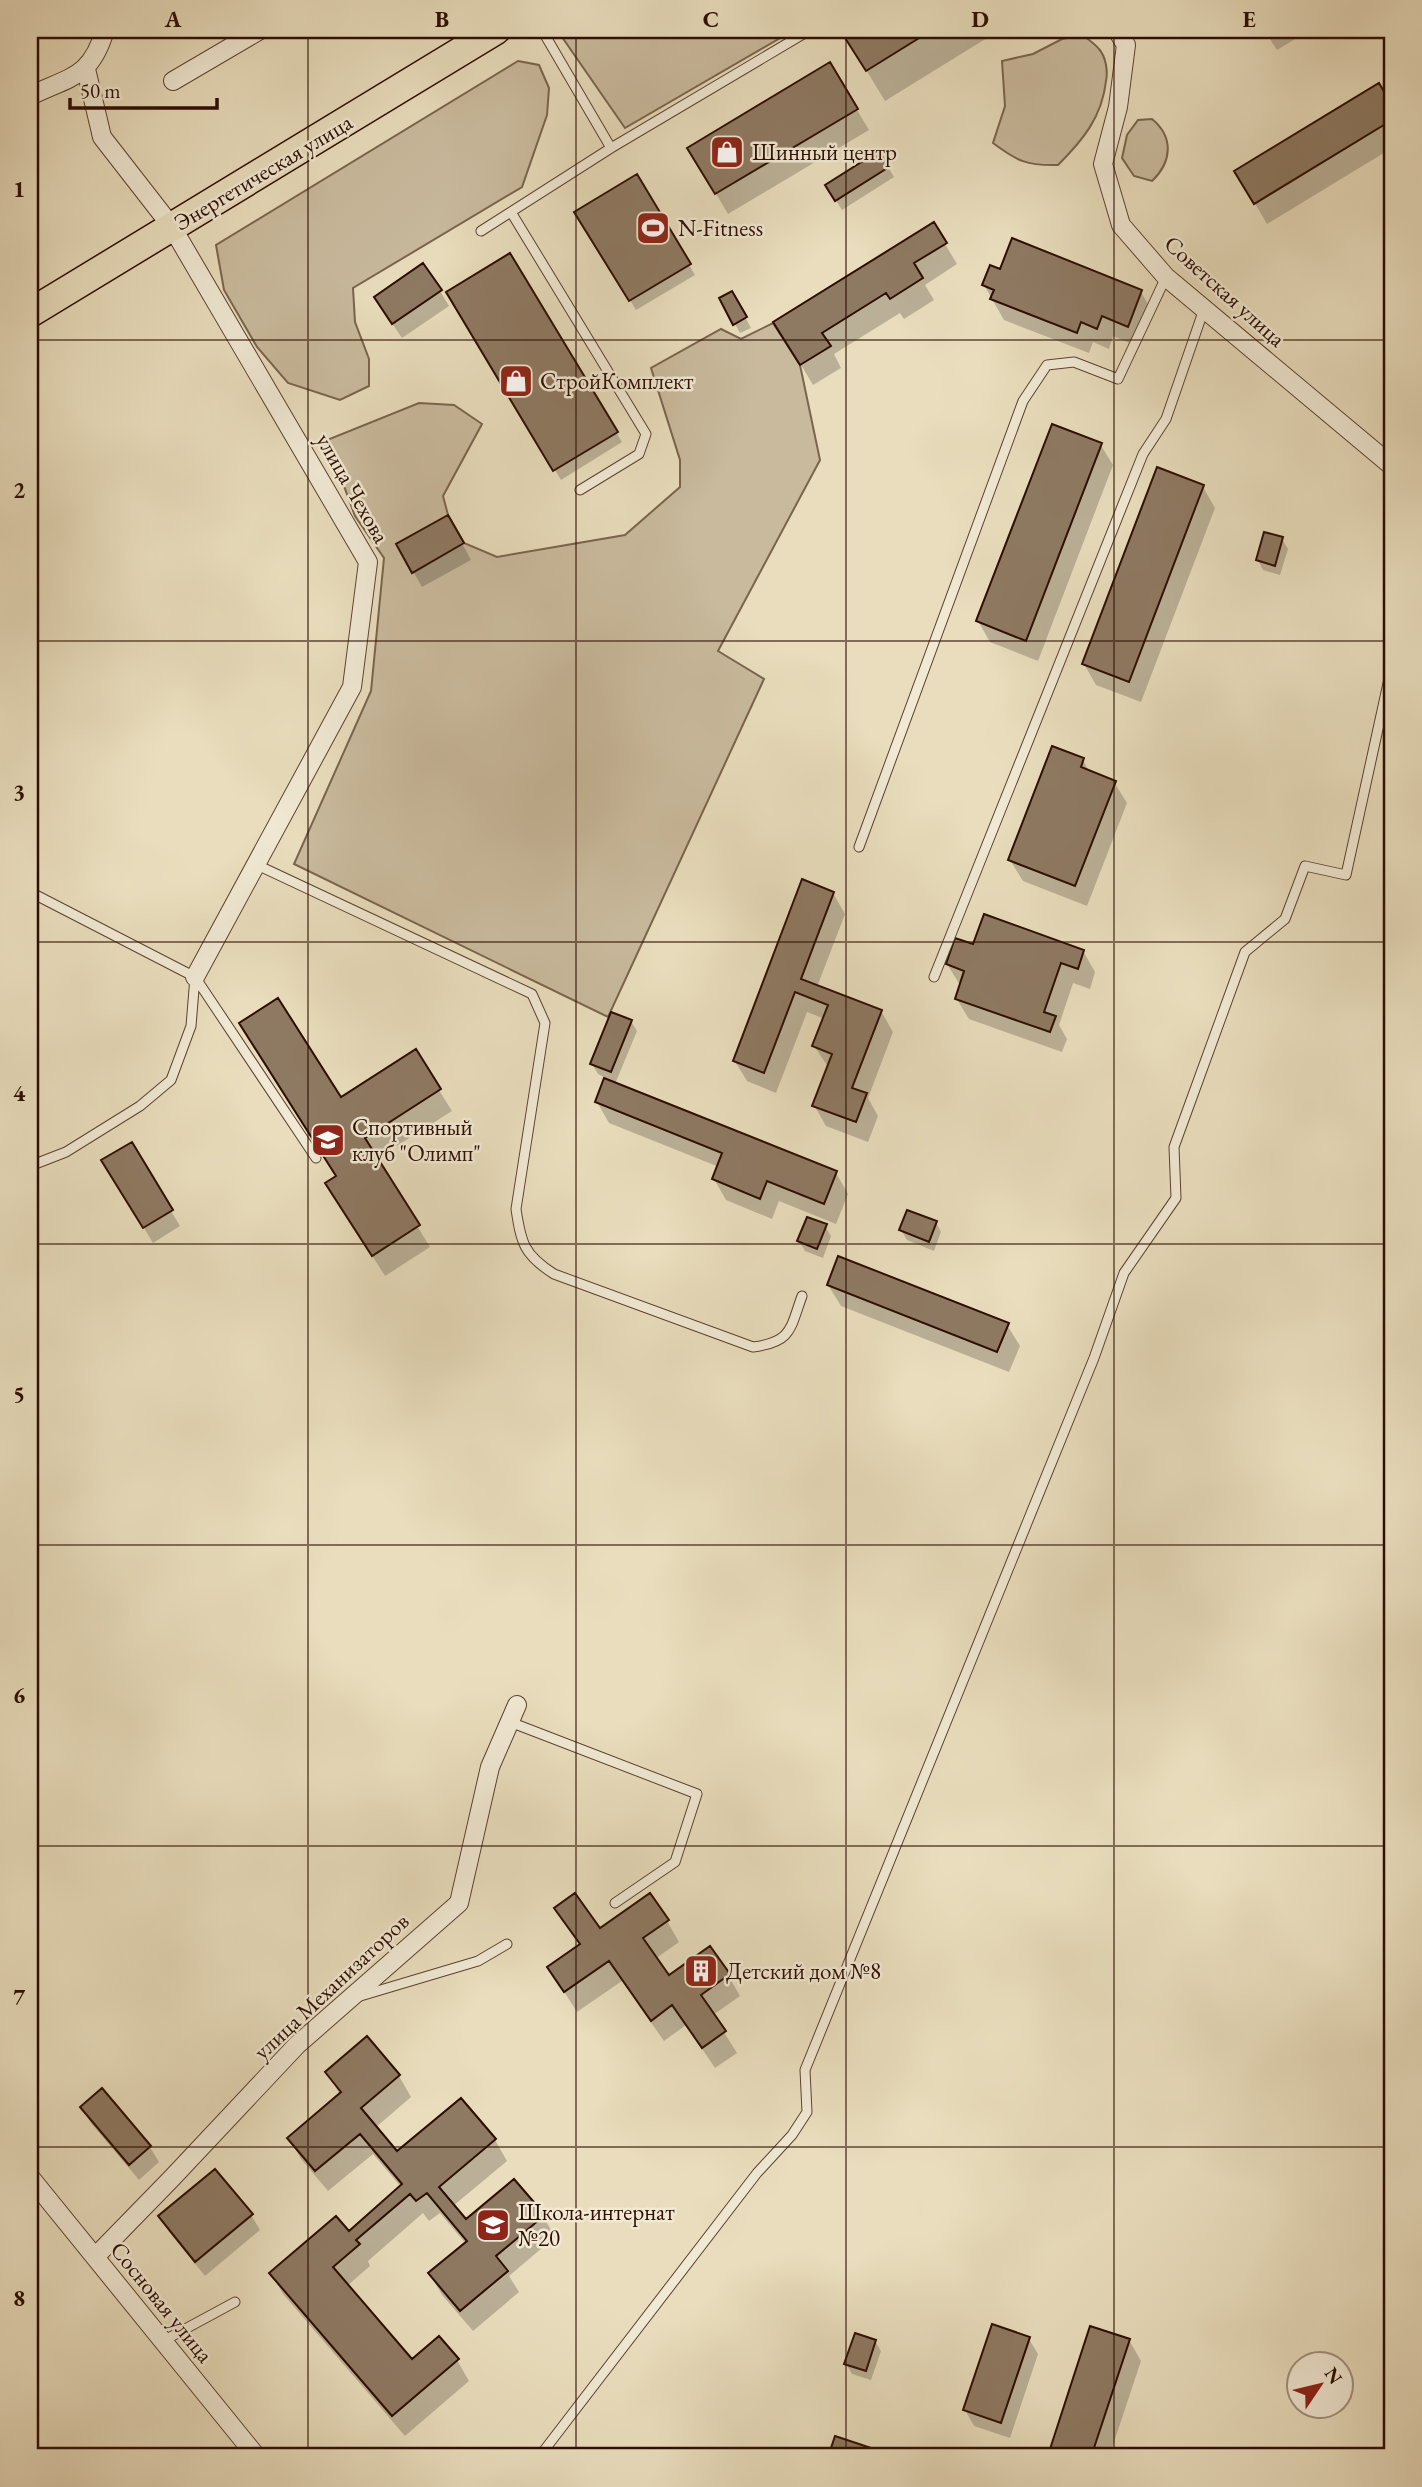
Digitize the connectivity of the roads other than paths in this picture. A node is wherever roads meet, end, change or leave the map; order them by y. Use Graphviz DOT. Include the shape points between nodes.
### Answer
graph roads {
  1 [pos="105,30"];
  2 [pos="260,30"];
  3 [pos="496,30"];
  4 [pos="542,30"];
  5 [pos="810,30"];
  6 [pos="1117,30"];
  7 [pos="86,69"];
  8 [pos="173,81"];
  9 [pos="30,98"];
  10 [pos="611,148"];
  11 [pos="512,212"];
  12 [pos="172,227"];
  13 [pos="481,231"];
  14 [pos="1166,277"];
  15 [pos="1204,309"];
  16 [pos="30,313"];
  17 [pos="1392,466"];
  18 [pos="580,491"];
  19 [pos="1392,665"];
  20 [pos="859,847"];
  21 [pos="255,864"];
  22 [pos="30,892"];
  23 [pos="933,976"];
  24 [pos="195,977"];
  25 [pos="316,1158"];
  26 [pos="30,1166"];
  27 [pos="802,1296"];
  28 [pos="517,1705"];
  29 [pos="510,1722"];
  30 [pos="615,1903"];
  31 [pos="507,1944"];
  32 [pos="349,2000"];
  33 [pos="30,2177"];
  34 [pos="95,2257"];
  35 [pos="235,2302"];
  36 [pos="163,2342"];
  37 [pos="257,2457"];
  38 [pos="538,2457"];
  1 -- 7 [label="street"];
  2 -- 8 [label="street"];
  3 -- 12 [label="main road, Энергетическая улица"];
  4 -- 10 [label="lane"];
  5 -- 10 [label="lane"];
  6 -- 14 [label="street, Советская улица" via="1126,45 1118,107 1103,164 1121,225"];
  7 -- 9 [label="street"];
  7 -- 12 [label="street, улица Чехова" via="102,137"];
  10 -- 11 [label="lane"];
  11 -- 13 [label="lane"];
  11 -- 18 [label="lane" via="646,434 639,454"];
  12 -- 16 [label="main road, Энергетическая улица"];
  12 -- 21 [label="street, улица Чехова" via="369,562 352,687"];
  14 -- 15 [label="street, Советская улица"];
  14 -- 20 [label="lane" via="1118,379 1074,362 1047,365 1023,401"];
  15 -- 17 [label="street, Советская улица"];
  15 -- 23 [label="lane" via="1166,419 1143,454"];
  19 -- 38 [label="lane" via="1346,875 1305,866 1285,919 1245,952 1174,1147 1176,1198 1124,1273 1094,1358 805,2070 807,2112"];
  21 -- 24 [label="street, улица Чехова"];
  21 -- 27 [label="lane" via="533,994 545,1023 516,1209 520,1235 533,1260 554,1274 753,1347 774,1344 788,1333"];
  22 -- 24 [label="lane"];
  24 -- 25 [label="lane"];
  24 -- 26 [label="lane" via="191,1026 172,1080 140,1106 66,1152"];
  28 -- 29 [label="street, улица Механизаторов"];
  29 -- 30 [label="lane" via="697,1794 675,1862"];
  29 -- 32 [label="street, улица Механизаторов" via="490,1767 458,1903"];
  31 -- 32 [label="lane" via="478,1961"];
  32 -- 34 [label="street, улица Механизаторов" via="297,2045"];
  33 -- 34 [label="street, Сосновая улица"];
  34 -- 36 [label="street, Сосновая улица"];
  35 -- 36 [label="lane"];
  36 -- 37 [label="street, Сосновая улица"];
}
